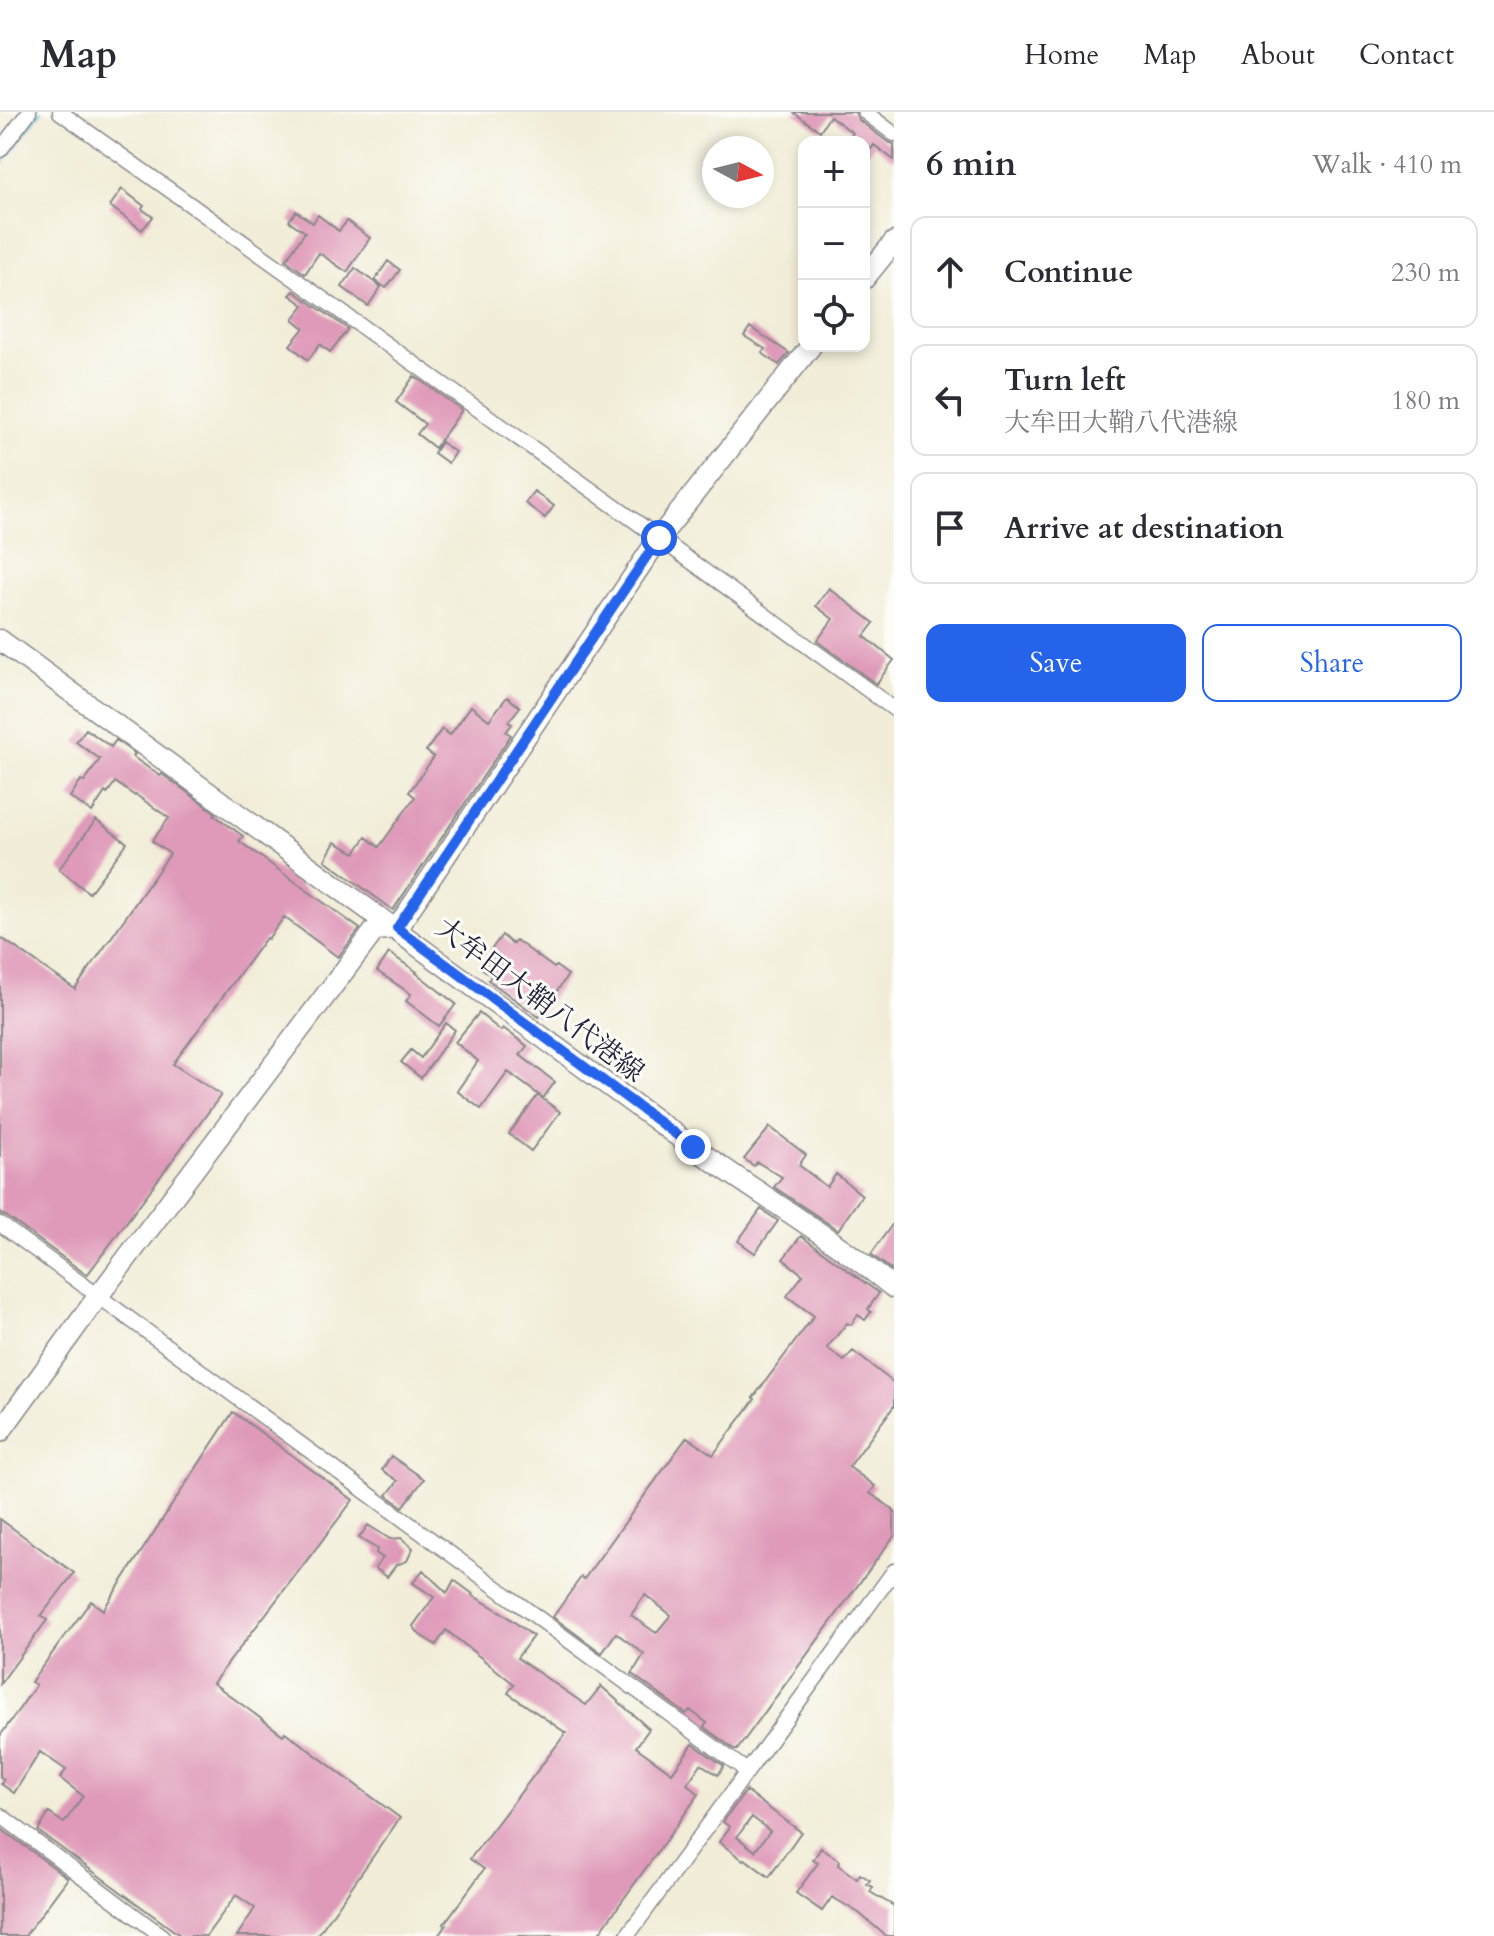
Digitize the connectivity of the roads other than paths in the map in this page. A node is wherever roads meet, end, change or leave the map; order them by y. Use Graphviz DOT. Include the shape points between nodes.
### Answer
graph roads {
  1 [pos="29,112"];
  2 [pos="60,112"];
  3 [pos="865,112"];
  4 [pos="894,134"];
  5 [pos="0,150"];
  6 [pos="894,242"];
  7 [pos="870,272"];
  8 [pos="806,352"];
  9 [pos="659,538"];
  10 [pos="0,640"];
  11 [pos="894,709"];
  12 [pos="397,928"];
  13 [pos="0,1224"];
  14 [pos="894,1288"];
  15 [pos="99,1295"];
  16 [pos="0,1432"];
  17 [pos="894,1571"];
  18 [pos="747,1771"];
  19 [pos="0,1815"];
  20 [pos="162,1936"];
  21 [pos="627,1936"];
  1 -- 5 [label="street"];
  2 -- 9 [label="street"];
  3 -- 4 [label="street"];
  6 -- 7 [label="main road"];
  8 -- 9 [label="main road"];
  9 -- 11 [label="street"];
  9 -- 12 [label="main road"];
  10 -- 12 [label="main road, 大牟田大鞘八代港線"];
  12 -- 14 [label="main road, 大牟田大鞘八代港線"];
  12 -- 15 [label="main road" via="375,930"];
  13 -- 15 [label="street"];
  15 -- 16 [label="main road"];
  15 -- 18 [label="street"];
  17 -- 18 [label="street"];
  18 -- 21 [label="street"];
  19 -- 20 [label="street"];
}
